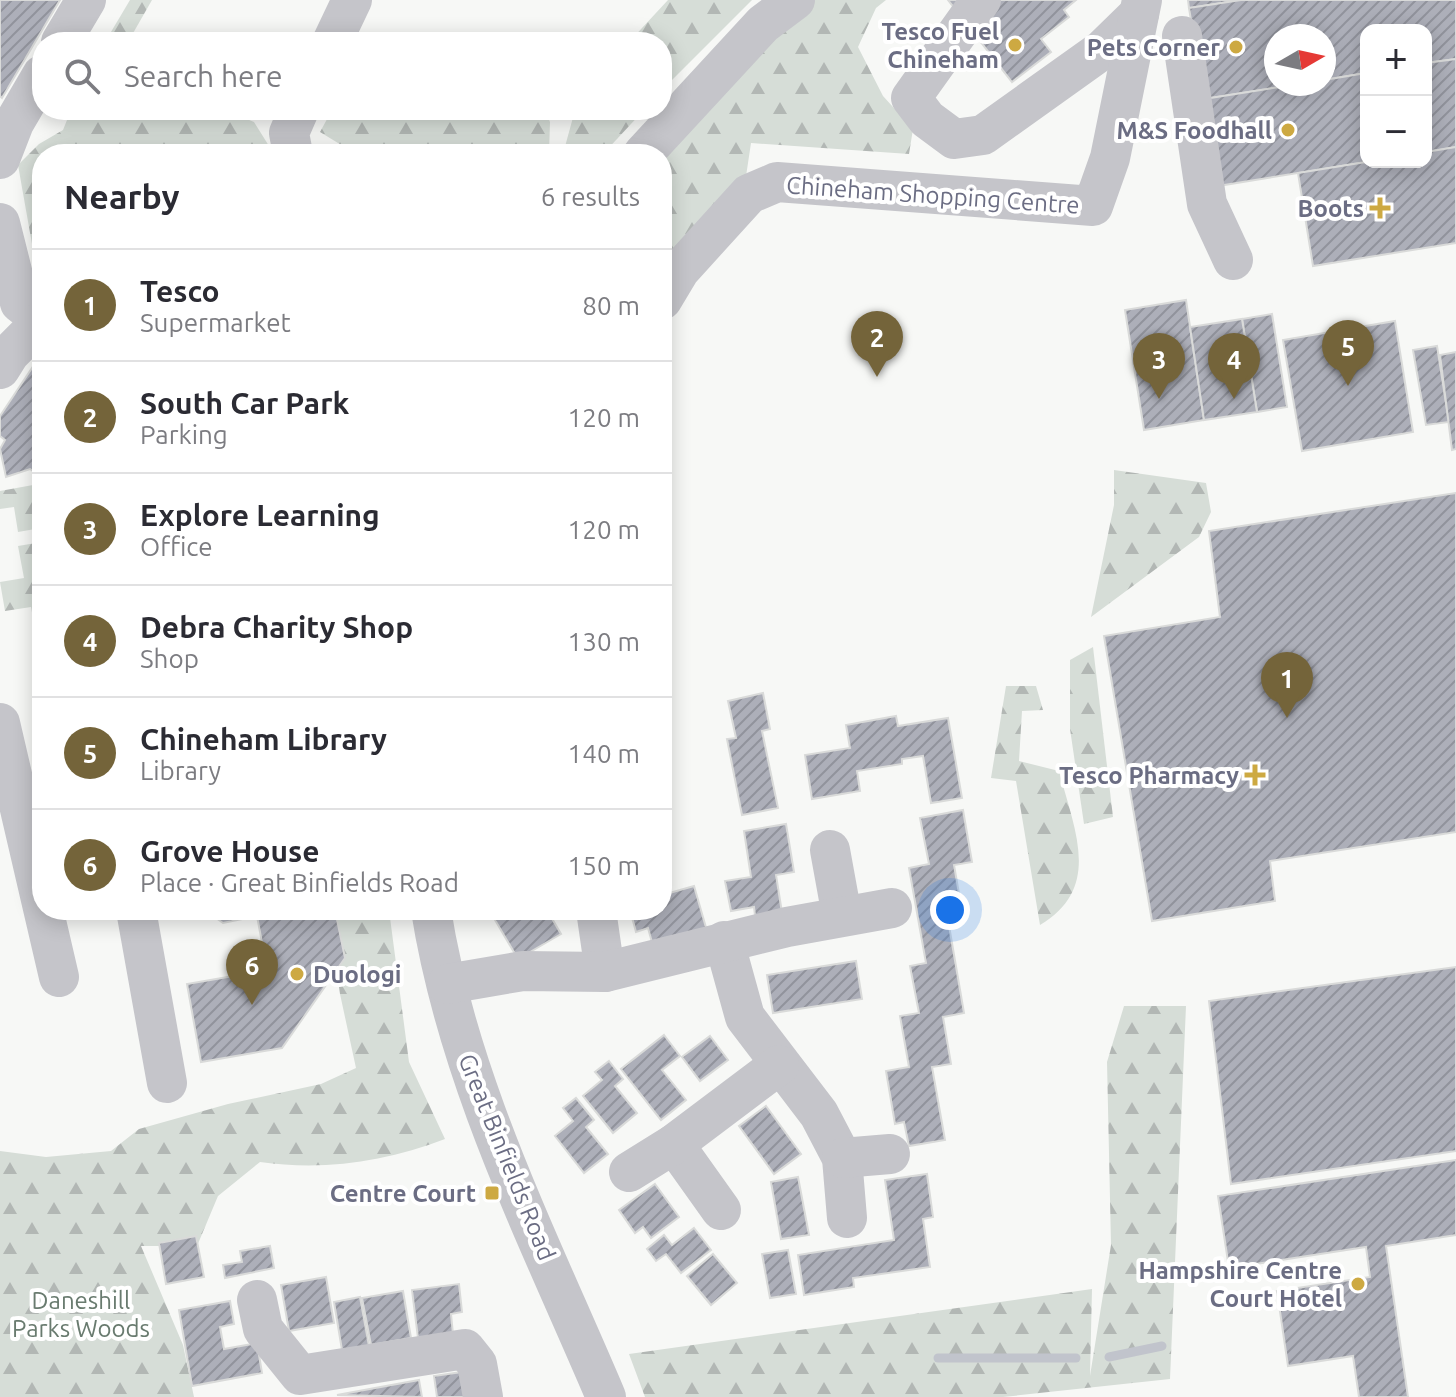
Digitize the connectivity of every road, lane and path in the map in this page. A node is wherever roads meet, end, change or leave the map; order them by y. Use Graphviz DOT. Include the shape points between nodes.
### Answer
graph roads {
  1 [pos="86,0"];
  2 [pos="352,0"];
  3 [pos="795,0"];
  4 [pos="981,0"];
  5 [pos="1141,7"];
  6 [pos="67,32"];
  7 [pos="337,32"];
  8 [pos="1182,36"];
  9 [pos="32,92"];
  10 [pos="295,120"];
  11 [pos="291,144"];
  12 [pos="652,144"];
  13 [pos="0,159"];
  14 [pos="1,237"];
  15 [pos="1233,260"];
  16 [pos="672,283"];
  17 [pos="32,312"];
  18 [pos="32,332"];
  19 [pos="0,369"];
  20 [pos="0,723"];
  21 [pos="830,850"];
  22 [pos="32,860"];
  23 [pos="892,908"];
  24 [pos="842,916"];
  25 [pos="46,920"];
  26 [pos="138,920"];
  27 [pos="433,920"];
  28 [pos="597,920"];
  29 [pos="724,941"];
  30 [pos="605,972"];
  31 [pos="59,977"];
  32 [pos="447,984"];
  33 [pos="779,1065"];
  34 [pos="167,1083"];
  35 [pos="674,1144"];
  36 [pos="890,1154"];
  37 [pos="842,1158"];
  38 [pos="629,1172"];
  39 [pos="721,1210"];
  40 [pos="847,1218"];
  41 [pos="257,1300"];
  42 [pos="483,1397"];
  43 [pos="606,1397"];
  1 -- 6 [label="street"];
  2 -- 7 [label="street"];
  3 -- 12 [label="street" via="763,24"];
  4 -- 5 [label="street" via="911,98 927,119 954,139 983,135 1102,50"];
  5 -- 16 [label="street, Chineham Shopping Centre" via="1110,158 1093,206 777,182 749,194"];
  8 -- 15 [label="street" via="1207,204"];
  9 -- 13 [label="street"];
  10 -- 11 [label="street"];
  14 -- 17 [label="street" via="20,303"];
  18 -- 19 [label="street"];
  20 -- 22 [label="street"];
  21 -- 24 [label="street"];
  23 -- 24 [label="street"];
  24 -- 29 [label="street"];
  25 -- 31 [label="street"];
  26 -- 34 [label="street"];
  27 -- 32 [label="street, Great Binfields Road"];
  28 -- 30 [label="street"];
  29 -- 30 [label="street"];
  29 -- 33 [label="street" via="745,1017"];
  30 -- 32 [label="street" via="523,971"];
  32 -- 43 [label="street, Great Binfields Road" via="497,1141"];
  33 -- 35 [label="street"];
  33 -- 37 [label="street" via="819,1114"];
  35 -- 38 [label="street"];
  35 -- 39 [label="street"];
  36 -- 37 [label="street"];
  37 -- 40 [label="street"];
  41 -- 42 [label="street" via="263,1329 300,1375 465,1349 477,1364"];
}
